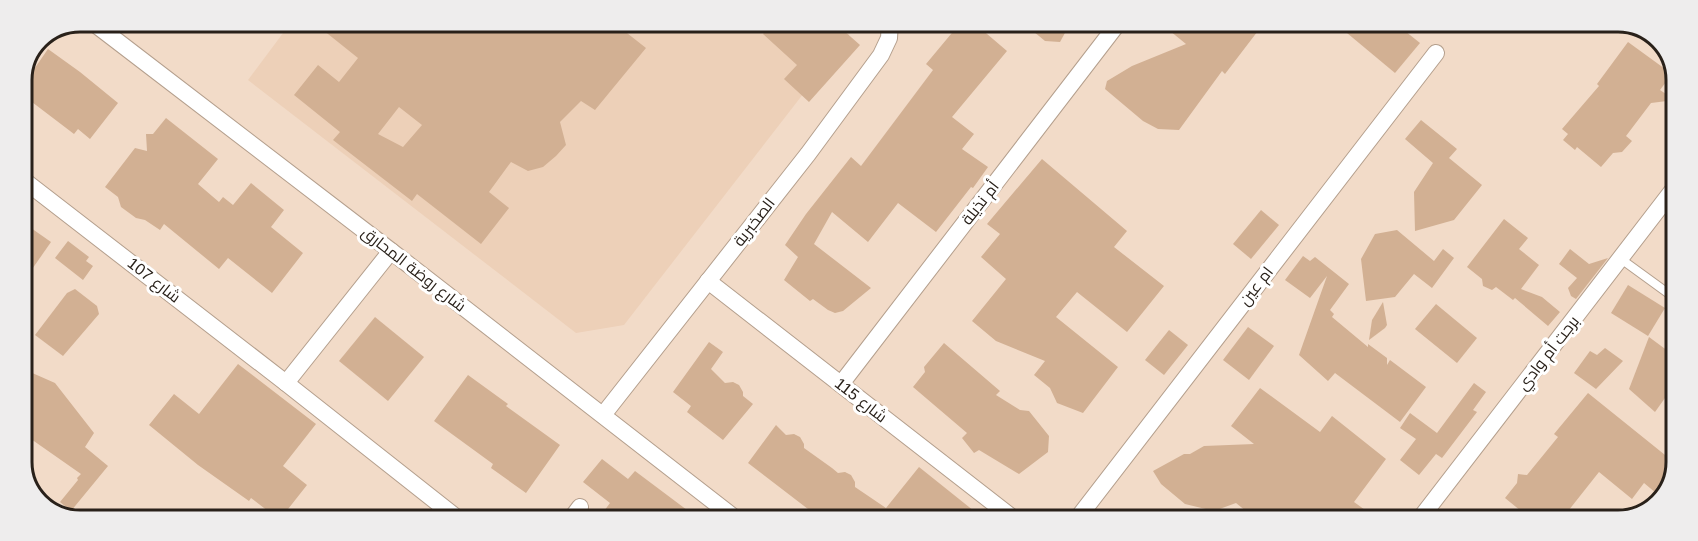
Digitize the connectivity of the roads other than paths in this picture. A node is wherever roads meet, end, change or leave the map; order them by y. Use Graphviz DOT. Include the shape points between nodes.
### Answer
graph roads {
  1 [pos="105,32"];
  2 [pos="889,32"];
  3 [pos="1111,32"];
  4 [pos="1436,53"];
  5 [pos="32,187"];
  6 [pos="1666,199"];
  7 [pos="391,251"];
  8 [pos="1621,259"];
  9 [pos="708,281"];
  10 [pos="1666,292"];
  11 [pos="286,383"];
  12 [pos="841,384"];
  13 [pos="603,415"];
  14 [pos="447,510"];
  15 [pos="724,510"];
  16 [pos="1002,510"];
  17 [pos="1084,510"];
  18 [pos="1427,510"];
  1 -- 7 [label="street, شارع روضة المحارق"];
  2 -- 9 [label="street, الصخبرية" via="881,55"];
  3 -- 12 [label="street, أم نذيلة"];
  4 -- 17 [label="street, ام عين"];
  5 -- 11 [label="street, شارع 107"];
  6 -- 8 [label="street, برجت أم وادي"];
  7 -- 11 [label="street"];
  7 -- 13 [label="street, شارع روضة المحارق"];
  8 -- 10 [label="lane"];
  8 -- 18 [label="street, برجت أم وادي"];
  9 -- 12 [label="street, شارع 115"];
  9 -- 13 [label="street, الصخبرية"];
  11 -- 14 [label="street, شارع 107"];
  12 -- 16 [label="street, شارع 115"];
  13 -- 15 [label="street, شارع روضة المحارق"];
}
